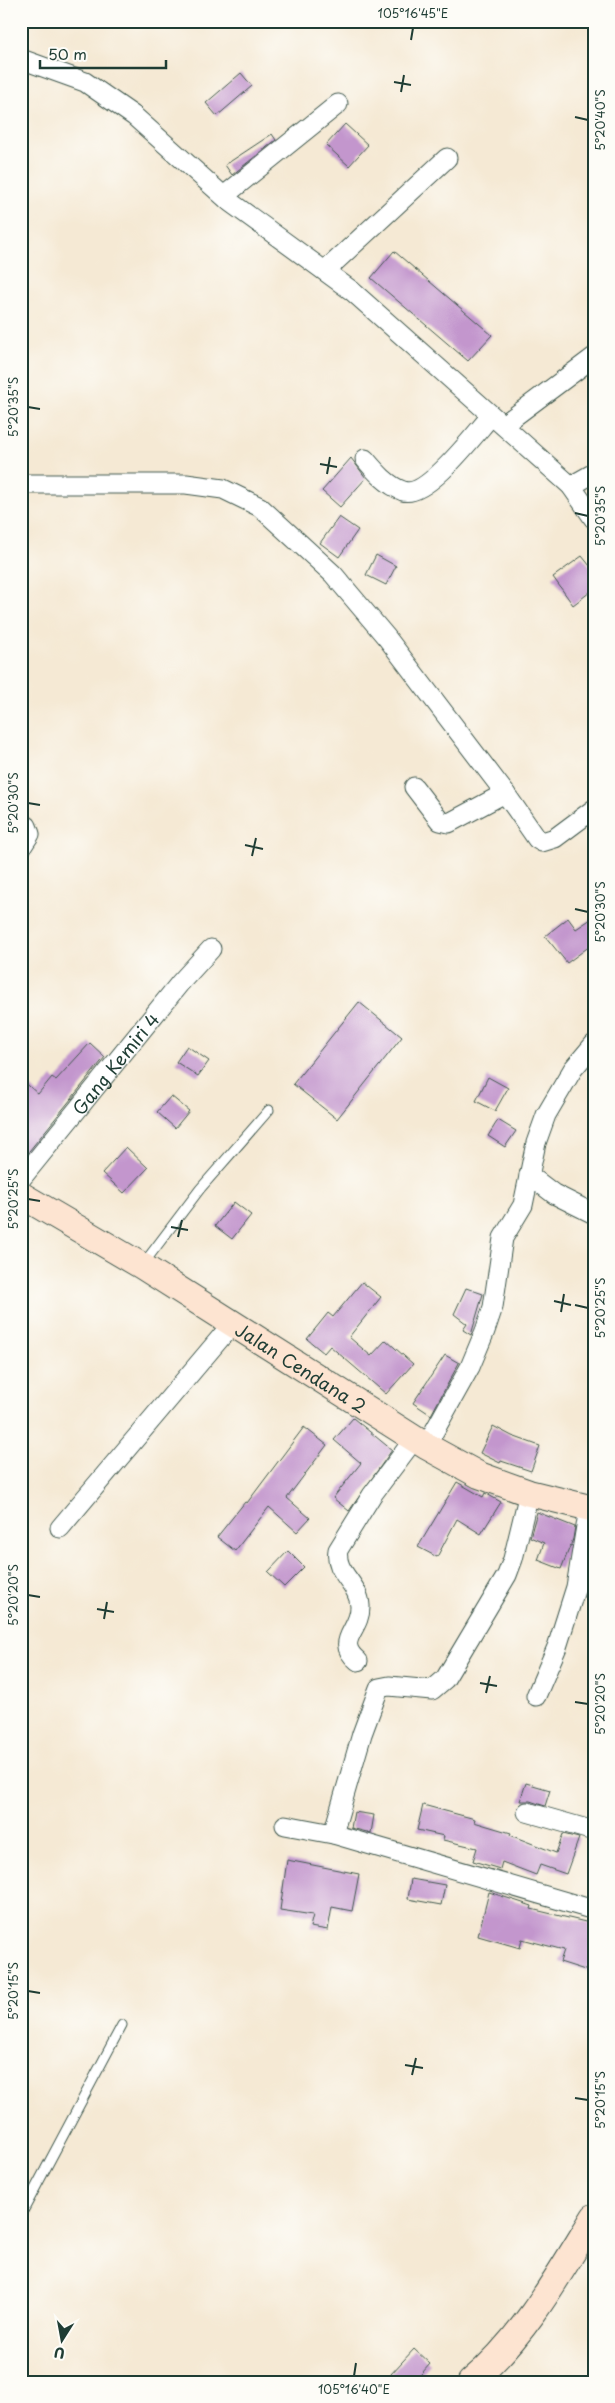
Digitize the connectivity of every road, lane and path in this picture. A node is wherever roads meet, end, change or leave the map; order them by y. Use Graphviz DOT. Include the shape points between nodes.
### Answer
graph roads {
  1 [pos="21,59"];
  2 [pos="338,104"];
  3 [pos="446,158"];
  4 [pos="224,196"];
  5 [pos="325,271"];
  6 [pos="594,357"];
  7 [pos="497,421"];
  8 [pos="365,459"];
  9 [pos="594,473"];
  10 [pos="21,484"];
  11 [pos="571,486"];
  12 [pos="594,519"];
  13 [pos="414,786"];
  14 [pos="505,793"];
  15 [pos="594,809"];
  16 [pos="21,824"];
  17 [pos="21,848"];
  18 [pos="211,950"];
  19 [pos="594,1044"];
  20 [pos="269,1110"];
  21 [pos="529,1175"];
  22 [pos="21,1179"];
  23 [pos="21,1195"];
  24 [pos="594,1214"];
  25 [pos="142,1266"];
  26 [pos="232,1323"];
  27 [pos="420,1442"];
  28 [pos="529,1493"];
  29 [pos="591,1509"];
  30 [pos="60,1528"];
  31 [pos="358,1661"];
  32 [pos="536,1696"];
  33 [pos="527,1812"];
  34 [pos="285,1825"];
  35 [pos="594,1831"];
  36 [pos="333,1834"];
  37 [pos="594,1910"];
  38 [pos="122,2025"];
  39 [pos="21,2215"];
  40 [pos="594,2217"];
  41 [pos="471,2382"];
  1 -- 4 [label="street" via="94,88 134,116"];
  2 -- 4 [label="street"];
  3 -- 5 [label="street"];
  4 -- 5 [label="street"];
  5 -- 7 [label="street"];
  6 -- 7 [label="street"];
  7 -- 8 [label="street" via="422,489 404,492 383,479"];
  7 -- 11 [label="street"];
  9 -- 11 [label="street"];
  10 -- 14 [label="street" via="186,484 223,489 260,507 332,574 388,638"];
  11 -- 12 [label="street"];
  13 -- 14 [label="street" via="440,821 449,823"];
  14 -- 15 [label="street" via="542,842 555,838"];
  16 -- 17 [label="street" via="27,826 30,834"];
  18 -- 22 [label="street, Gang Kemiri 4" via="180,983"];
  19 -- 21 [label="street" via="573,1069 546,1115"];
  20 -- 25 [label="lane" via="200,1189"];
  21 -- 24 [label="street" via="554,1194"];
  21 -- 27 [label="street" via="523,1205 503,1238 493,1307 485,1331 470,1367"];
  23 -- 25 [label="street, Jalan Cendana 2"];
  25 -- 26 [label="street, Jalan Cendana 2"];
  26 -- 27 [label="street, Jalan Cendana 2"];
  26 -- 30 [label="street"];
  27 -- 28 [label="street, Jalan Cendana 2" via="479,1476"];
  27 -- 31 [label="street" via="372,1495 338,1550 338,1566 358,1594 360,1605 360,1617 346,1646 348,1653"];
  28 -- 29 [label="street, Jalan Cendana 2"];
  28 -- 36 [label="street" via="507,1575 445,1679 432,1690 379,1688"];
  29 -- 32 [label="street" via="576,1587 557,1647"];
  33 -- 35 [label="street"];
  34 -- 36 [label="street"];
  36 -- 37 [label="street"];
  38 -- 39 [label="lane"];
  40 -- 41 [label="street" via="523,2329"];
}
